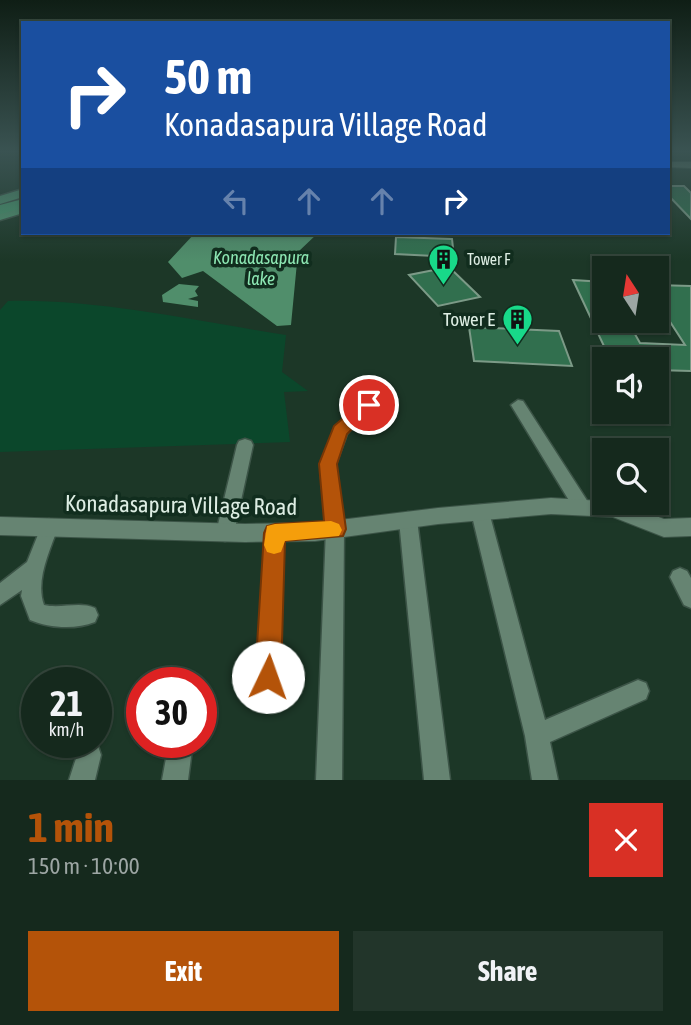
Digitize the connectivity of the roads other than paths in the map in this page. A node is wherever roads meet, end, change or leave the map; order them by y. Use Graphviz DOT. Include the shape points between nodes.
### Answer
graph roads {
  1 [pos="21,196"];
  2 [pos="0,202"];
  3 [pos="21,204"];
  4 [pos="0,210"];
  5 [pos="21,210"];
  6 [pos="0,216"];
  7 [pos="384,396"];
  8 [pos="518,405"];
  9 [pos="245,445"];
  10 [pos="582,507"];
  11 [pos="480,512"];
  12 [pos="408,520"];
  13 [pos="0,526"];
  14 [pos="49,527"];
  15 [pos="691,527"];
  16 [pos="335,529"];
  17 [pos="225,533"];
  18 [pos="275,533"];
  19 [pos="34,568"];
  20 [pos="680,577"];
  21 [pos="0,595"];
  22 [pos="691,598"];
  23 [pos="88,615"];
  24 [pos="268,677"];
  25 [pos="638,691"];
  26 [pos="537,736"];
  27 [pos="88,758"];
  28 [pos="178,758"];
  29 [pos="82,780"];
  30 [pos="175,780"];
  31 [pos="329,780"];
  32 [pos="437,780"];
  33 [pos="545,780"];
  1 -- 2 [label="highway"];
  3 -- 4 [label="highway"];
  5 -- 6 [label="main road"];
  7 -- 16 [label="street" via="347,422 335,440 328,464"];
  8 -- 10 [label="street"];
  9 -- 17 [label="street"];
  10 -- 11 [label="street, Konadasapura Village Road"];
  10 -- 15 [label="street, Konadasapura Village Road" via="614,509 664,528"];
  11 -- 12 [label="street, Konadasapura Village Road"];
  11 -- 26 [label="street"];
  12 -- 16 [label="street, Konadasapura Village Road"];
  12 -- 32 [label="street"];
  13 -- 14 [label="street, Konadasapura Village Road"];
  14 -- 17 [label="street, Konadasapura Village Road"];
  14 -- 19 [label="street"];
  16 -- 18 [label="street, Konadasapura Village Road"];
  16 -- 31 [label="street"];
  17 -- 18 [label="street, Konadasapura Village Road"];
  18 -- 24 [label="street"];
  19 -- 21 [label="street"];
  19 -- 23 [label="street" via="31,596 37,613"];
  20 -- 22 [label="street"];
  25 -- 26 [label="street"];
  26 -- 33 [label="street"];
  27 -- 29 [label="street"];
  28 -- 30 [label="street"];
}
